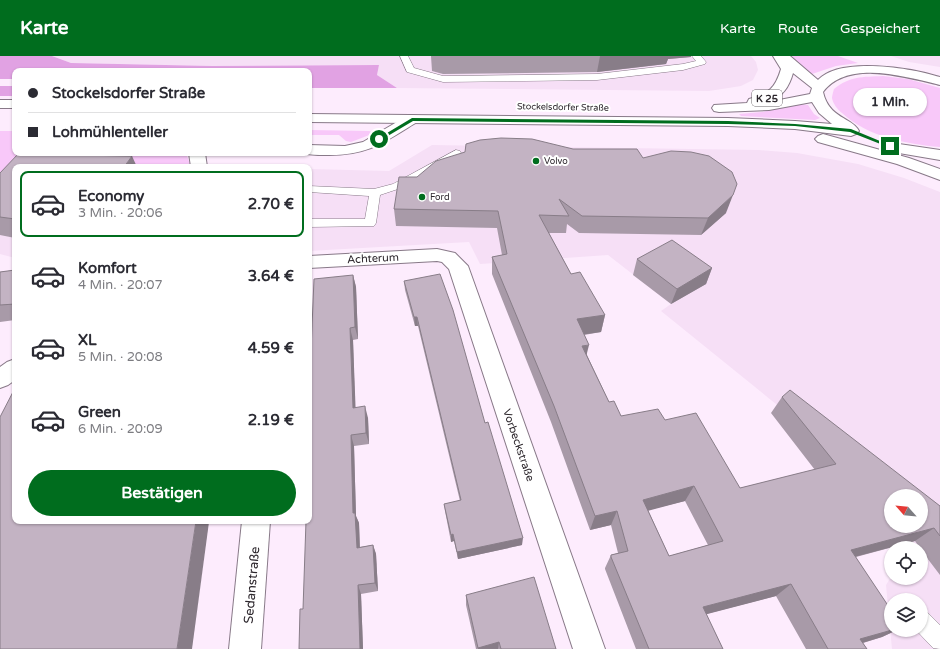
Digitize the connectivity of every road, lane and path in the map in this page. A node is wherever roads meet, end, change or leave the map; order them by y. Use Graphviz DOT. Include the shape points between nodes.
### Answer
graph roads {
  1 [pos="404,56"];
  2 [pos="696,56"];
  3 [pos="779,56"];
  4 [pos="782,56"];
  5 [pos="860,58"];
  6 [pos="908,73"];
  7 [pos="940,81"];
  8 [pos="818,92"];
  9 [pos="0,104"];
  10 [pos="12,104"];
  11 [pos="312,105"];
  12 [pos="715,108"];
  13 [pos="0,118"];
  14 [pos="12,118"];
  15 [pos="312,118"];
  16 [pos="412,119"];
  17 [pos="607,122"];
  18 [pos="851,130"];
  19 [pos="312,150"];
  20 [pos="456,153"];
  21 [pos="936,156"];
  22 [pos="940,174"];
  23 [pos="312,189"];
  24 [pos="375,193"];
  25 [pos="312,223"];
  26 [pos="437,255"];
  27 [pos="312,262"];
  28 [pos="12,370"];
  29 [pos="0,379"];
  30 [pos="256,524"];
  31 [pos="928,628"];
  32 [pos="940,641"];
  33 [pos="245,649"];
  34 [pos="589,649"];
  1 -- 2 [label="lane" via="410,70 443,79 597,77 683,68 702,62"];
  3 -- 12 [label="main road, K 25" via="788,69 783,85 772,97 741,106"];
  4 -- 8 [label="main road"];
  5 -- 6 [label="main road"];
  6 -- 7 [label="main road"];
  6 -- 8 [label="main road" via="873,69 848,71 823,81"];
  8 -- 12 [label="main road, Stockelsdorfer Straße" via="762,106"];
  8 -- 18 [label="main road" via="825,111"];
  9 -- 10 [label="main road"];
  11 -- 12 [label="main road, Stockelsdorfer Straße"];
  13 -- 14 [label="main road"];
  15 -- 16 [label="main road, Stockelsdorfer Straße"];
  16 -- 17 [label="main road, Stockelsdorfer Straße"];
  16 -- 19 [label="main road" via="368,145 345,152"];
  17 -- 18 [label="main road, Stockelsdorfer Straße" via="728,122"];
  17 -- 22 [label="main road" via="696,131 770,132 811,137 845,144"];
  18 -- 21 [label="main road" via="880,143"];
  20 -- 24 [label="lane" via="397,186"];
  23 -- 24 [label="lane"];
  24 -- 25 [label="lane" via="370,223"];
  26 -- 27 [label="main road, Achterum"];
  26 -- 34 [label="main road, Vorbeckstraße" via="448,257 458,266"];
  28 -- 29 [label="main road"];
  30 -- 33 [label="main road, Sedanstraße"];
  31 -- 32 [label="lane"];
}
